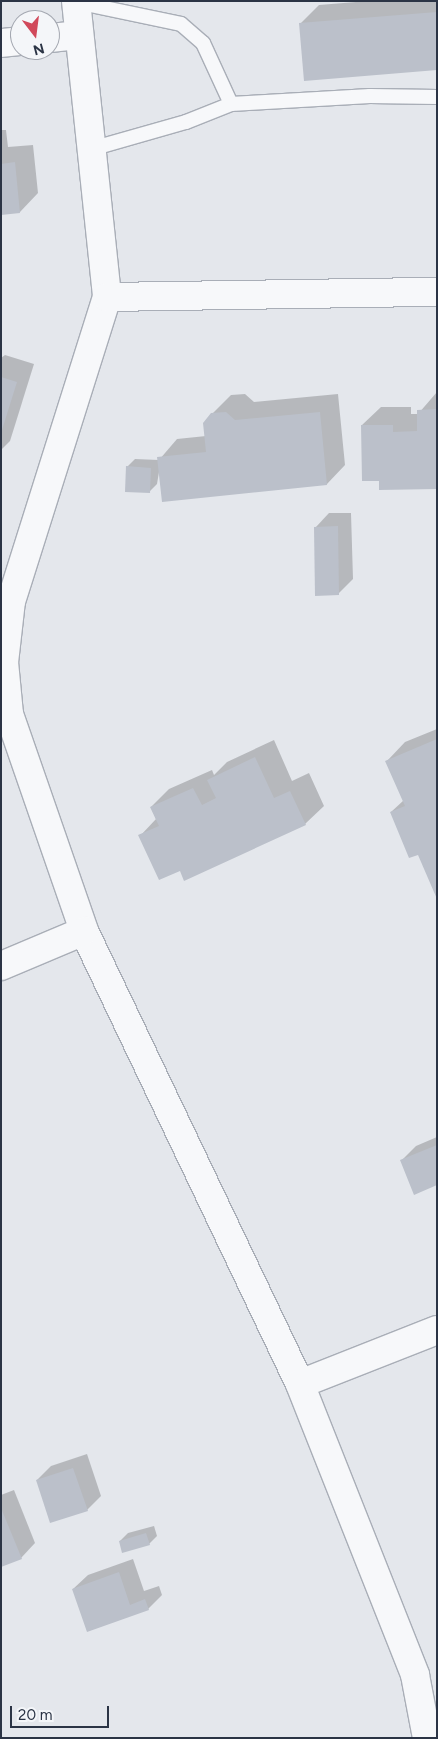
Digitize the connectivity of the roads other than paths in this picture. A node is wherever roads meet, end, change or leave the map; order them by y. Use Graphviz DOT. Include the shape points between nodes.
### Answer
graph roads {
  1 [pos="76,2"];
  2 [pos="78,35"];
  3 [pos="60,37"];
  4 [pos="437,96"];
  5 [pos="231,104"];
  6 [pos="91,149"];
  7 [pos="437,292"];
  8 [pos="107,297"];
  9 [pos="84,931"];
  10 [pos="1,966"];
  11 [pos="437,1330"];
  12 [pos="300,1384"];
  13 [pos="427,1738"];
  1 -- 2 [label="street"];
  1 -- 5 [label="lane" via="181,24 203,43"];
  2 -- 3 [label="street"];
  2 -- 6 [label="street"];
  4 -- 5 [label="lane" via="370,96"];
  5 -- 6 [label="lane" via="186,122"];
  6 -- 8 [label="street"];
  7 -- 8 [label="street"];
  8 -- 9 [label="street" via="11,601 4,662 9,714"];
  9 -- 10 [label="street"];
  9 -- 12 [label="street"];
  11 -- 12 [label="street"];
  12 -- 13 [label="street" via="415,1675"];
}
